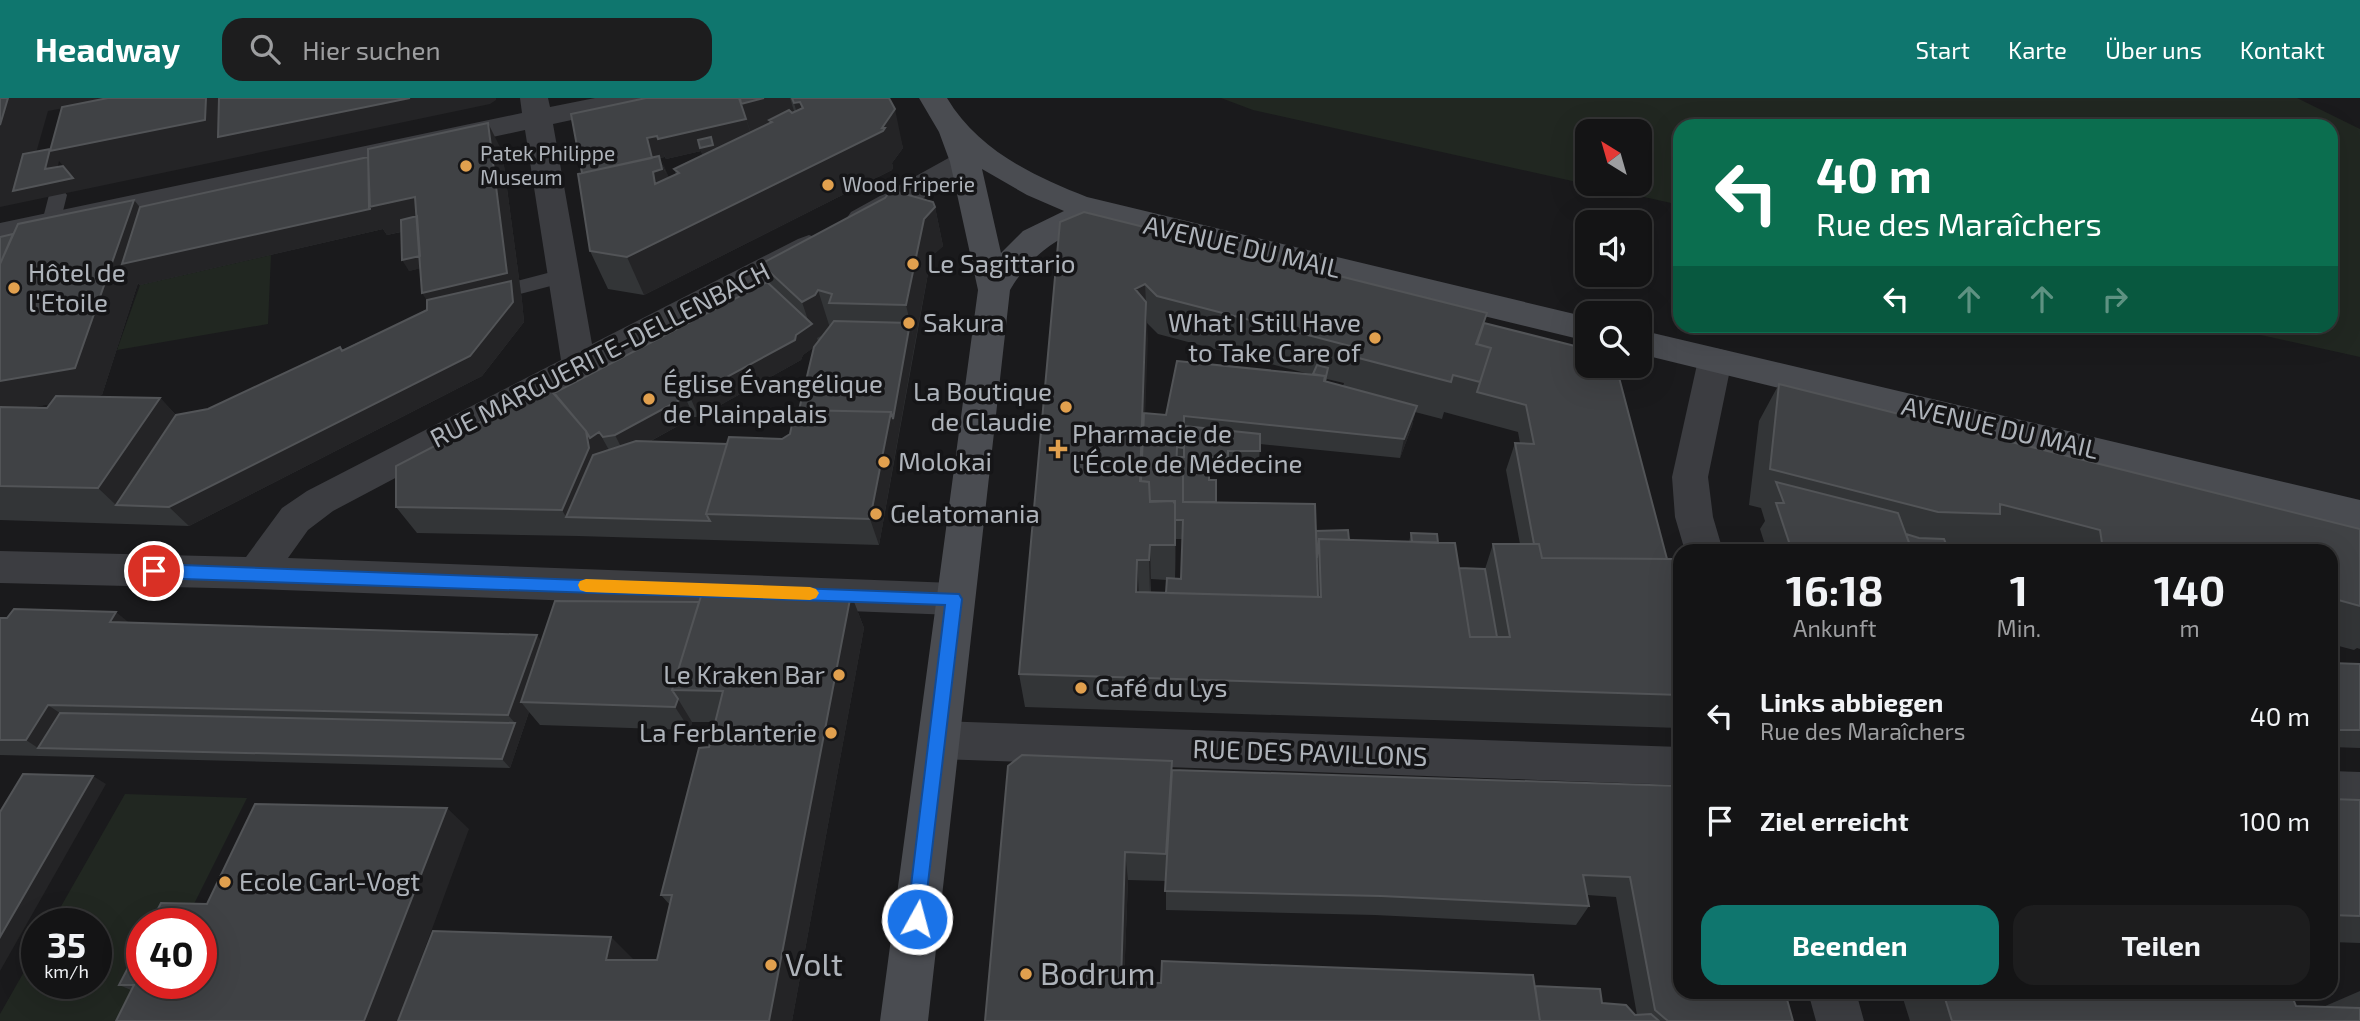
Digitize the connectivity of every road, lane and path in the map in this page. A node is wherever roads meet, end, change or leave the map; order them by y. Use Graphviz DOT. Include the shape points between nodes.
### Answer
graph roads {
  1 [pos="636,98"];
  2 [pos="933,98"];
  3 [pos="536,108"];
  4 [pos="953,130"];
  5 [pos="965,162"];
  6 [pos="1094,211"];
  7 [pos="0,233"];
  8 [pos="563,276"];
  9 [pos="520,287"];
  10 [pos="994,290"];
  11 [pos="1575,326"];
  12 [pos="1652,345"];
  13 [pos="1715,360"];
  14 [pos="579,366"];
  15 [pos="2360,515"];
  16 [pos="1702,544"];
  17 [pos="0,567"];
  18 [pos="256,573"];
  19 [pos="954,599"];
  20 [pos="939,740"];
  21 [pos="1673,766"];
  22 [pos="2338,791"];
  23 [pos="2360,792"];
  24 [pos="1834,999"];
  25 [pos="904,1021"];
  26 [pos="1840,1021"];
  1 -- 3 [label="street"];
  2 -- 4 [label="main road, AVENUE DU MAIL"];
  3 -- 7 [label="street" via="54,209"];
  3 -- 8 [label="street"];
  4 -- 5 [label="main road"];
  4 -- 6 [label="main road, AVENUE DU MAIL" via="992,162 1035,188"];
  5 -- 10 [label="main road"];
  5 -- 14 [label="street, RUE MARGUERITE-DELLENBACH"];
  6 -- 10 [label="main road" via="1038,235 1016,254"];
  6 -- 11 [label="main road, AVENUE DU MAIL"];
  8 -- 9 [label="lane"];
  8 -- 14 [label="street"];
  10 -- 19 [label="main road"];
  12 -- 13 [label="main road, AVENUE DU MAIL"];
  13 -- 15 [label="main road, AVENUE DU MAIL"];
  13 -- 16 [label="street" via="1690,477"];
  14 -- 18 [label="street, RUE MARGUERITE-DELLENBACH" via="320,500 295,519"];
  17 -- 18 [label="street"];
  18 -- 19 [label="street"];
  19 -- 20 [label="main road"];
  20 -- 21 [label="street, RUE DES PAVILLONS"];
  20 -- 25 [label="main road"];
  22 -- 23 [label="street"];
  24 -- 26 [label="street"];
}
